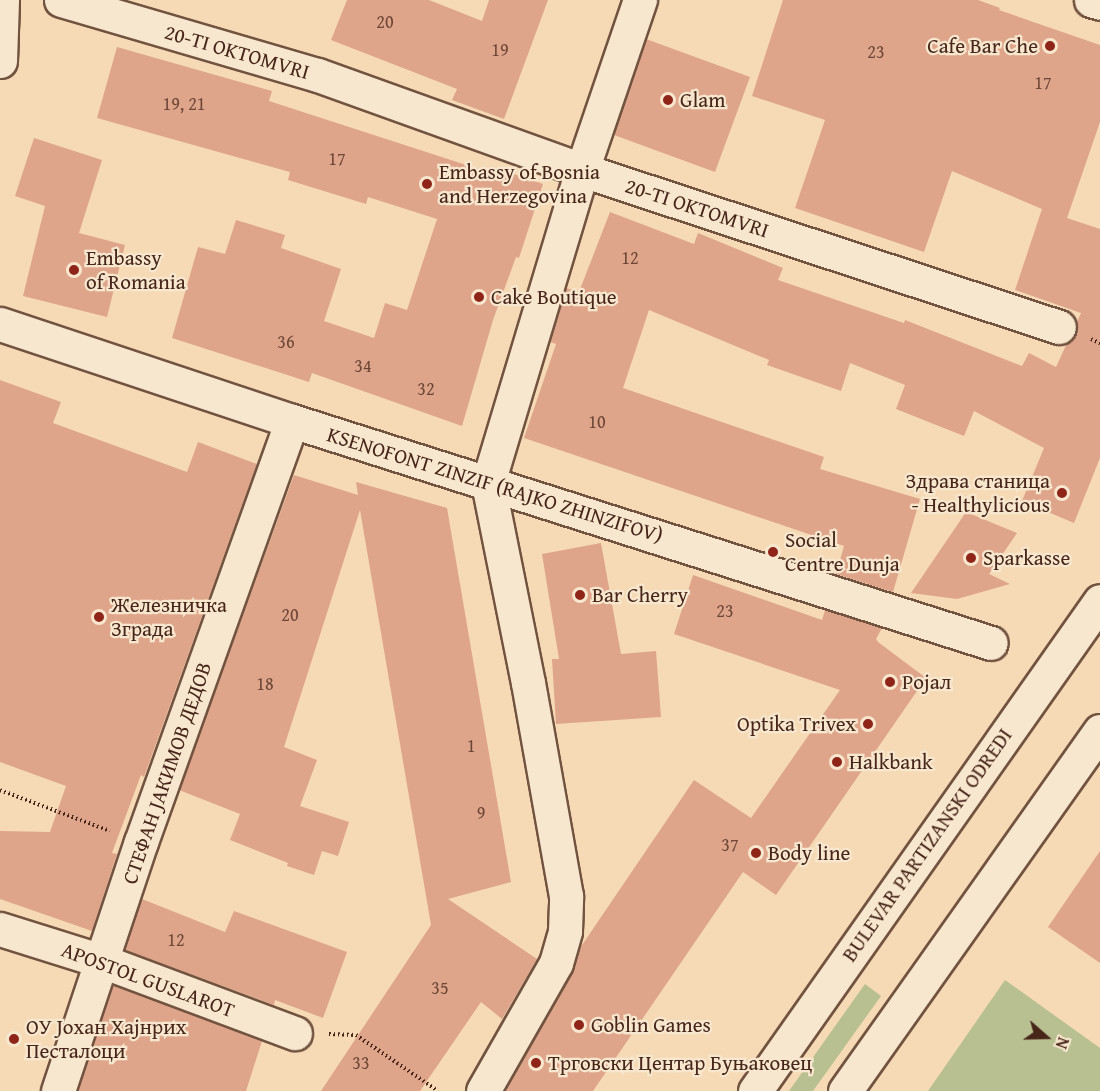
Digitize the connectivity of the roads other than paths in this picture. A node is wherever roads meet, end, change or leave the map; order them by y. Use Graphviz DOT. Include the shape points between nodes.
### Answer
graph roads {
  1 [pos="2,0"];
  2 [pos="61,0"];
  3 [pos="640,0"];
  4 [pos="1091,0"];
  5 [pos="1100,3"];
  6 [pos="0,61"];
  7 [pos="582,170"];
  8 [pos="0,324"];
  9 [pos="1059,327"];
  10 [pos="292,422"];
  11 [pos="488,483"];
  12 [pos="1100,601"];
  13 [pos="991,643"];
  14 [pos="1100,731"];
  15 [pos="0,928"];
  16 [pos="102,962"];
  17 [pos="295,1033"];
  18 [pos="58,1091"];
  19 [pos="483,1091"];
  20 [pos="755,1091"];
  21 [pos="845,1091"];
  1 -- 6 [label="street"];
  2 -- 7 [label="street, 20-TI OKTOMVRI" via="318,75"];
  3 -- 7 [label="street"];
  4 -- 5 [label="street"];
  7 -- 9 [label="street, 20-TI OKTOMVRI"];
  7 -- 11 [label="street"];
  8 -- 10 [label="street, KSENOFONT ZINZIF (RAJKO ZHINZIFOV)"];
  10 -- 11 [label="street, KSENOFONT ZINZIF (RAJKO ZHINZIFOV)"];
  10 -- 16 [label="street, СТЕФАН ЈАКИМОВ ДЕДОВ" via="141,842"];
  11 -- 13 [label="street, KSENOFONT ZINZIF (RAJKO ZHINZIFOV)"];
  11 -- 19 [label="street" via="566,896 565,931 556,963"];
  12 -- 20 [label="street, BULEVAR PARTIZANSKI ODREDI"];
  14 -- 21 [label="street"];
  15 -- 16 [label="street, APOSTOL GUSLAROT"];
  16 -- 17 [label="street, APOSTOL GUSLAROT"];
  16 -- 18 [label="street, СТЕФАН ЈАКИМОВ ДЕДОВ"];
}
